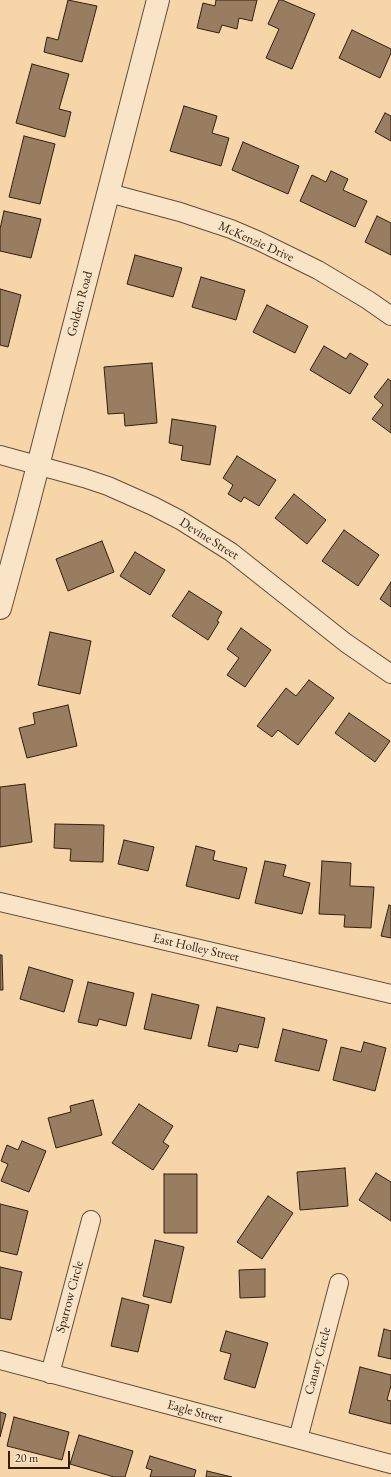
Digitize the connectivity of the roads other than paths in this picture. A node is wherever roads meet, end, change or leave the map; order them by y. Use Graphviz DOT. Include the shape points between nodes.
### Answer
graph roads {
  1 [pos="158,0"];
  2 [pos="109,193"];
  3 [pos="391,316"];
  4 [pos="0,455"];
  5 [pos="38,465"];
  6 [pos="0,608"];
  7 [pos="391,674"];
  8 [pos="0,902"];
  9 [pos="391,994"];
  10 [pos="91,1220"];
  11 [pos="339,1283"];
  12 [pos="0,1360"];
  13 [pos="50,1374"];
  14 [pos="298,1439"];
  15 [pos="391,1464"];
  1 -- 2 [label="street, Golden Road"];
  2 -- 3 [label="street, McKenzie Drive" via="180,212 259,241 318,270"];
  2 -- 5 [label="street, Golden Road"];
  4 -- 5 [label="street, Devine Street"];
  5 -- 6 [label="street, Golden Road"];
  5 -- 7 [label="street, Devine Street" via="108,486 185,523 231,552 346,643"];
  8 -- 9 [label="street, East Holley Street"];
  10 -- 13 [label="street, Sparrow Circle"];
  11 -- 14 [label="street, Canary Circle"];
  12 -- 13 [label="street, Eagle Street"];
  13 -- 14 [label="street, Eagle Street"];
  14 -- 15 [label="street, Eagle Street"];
}
